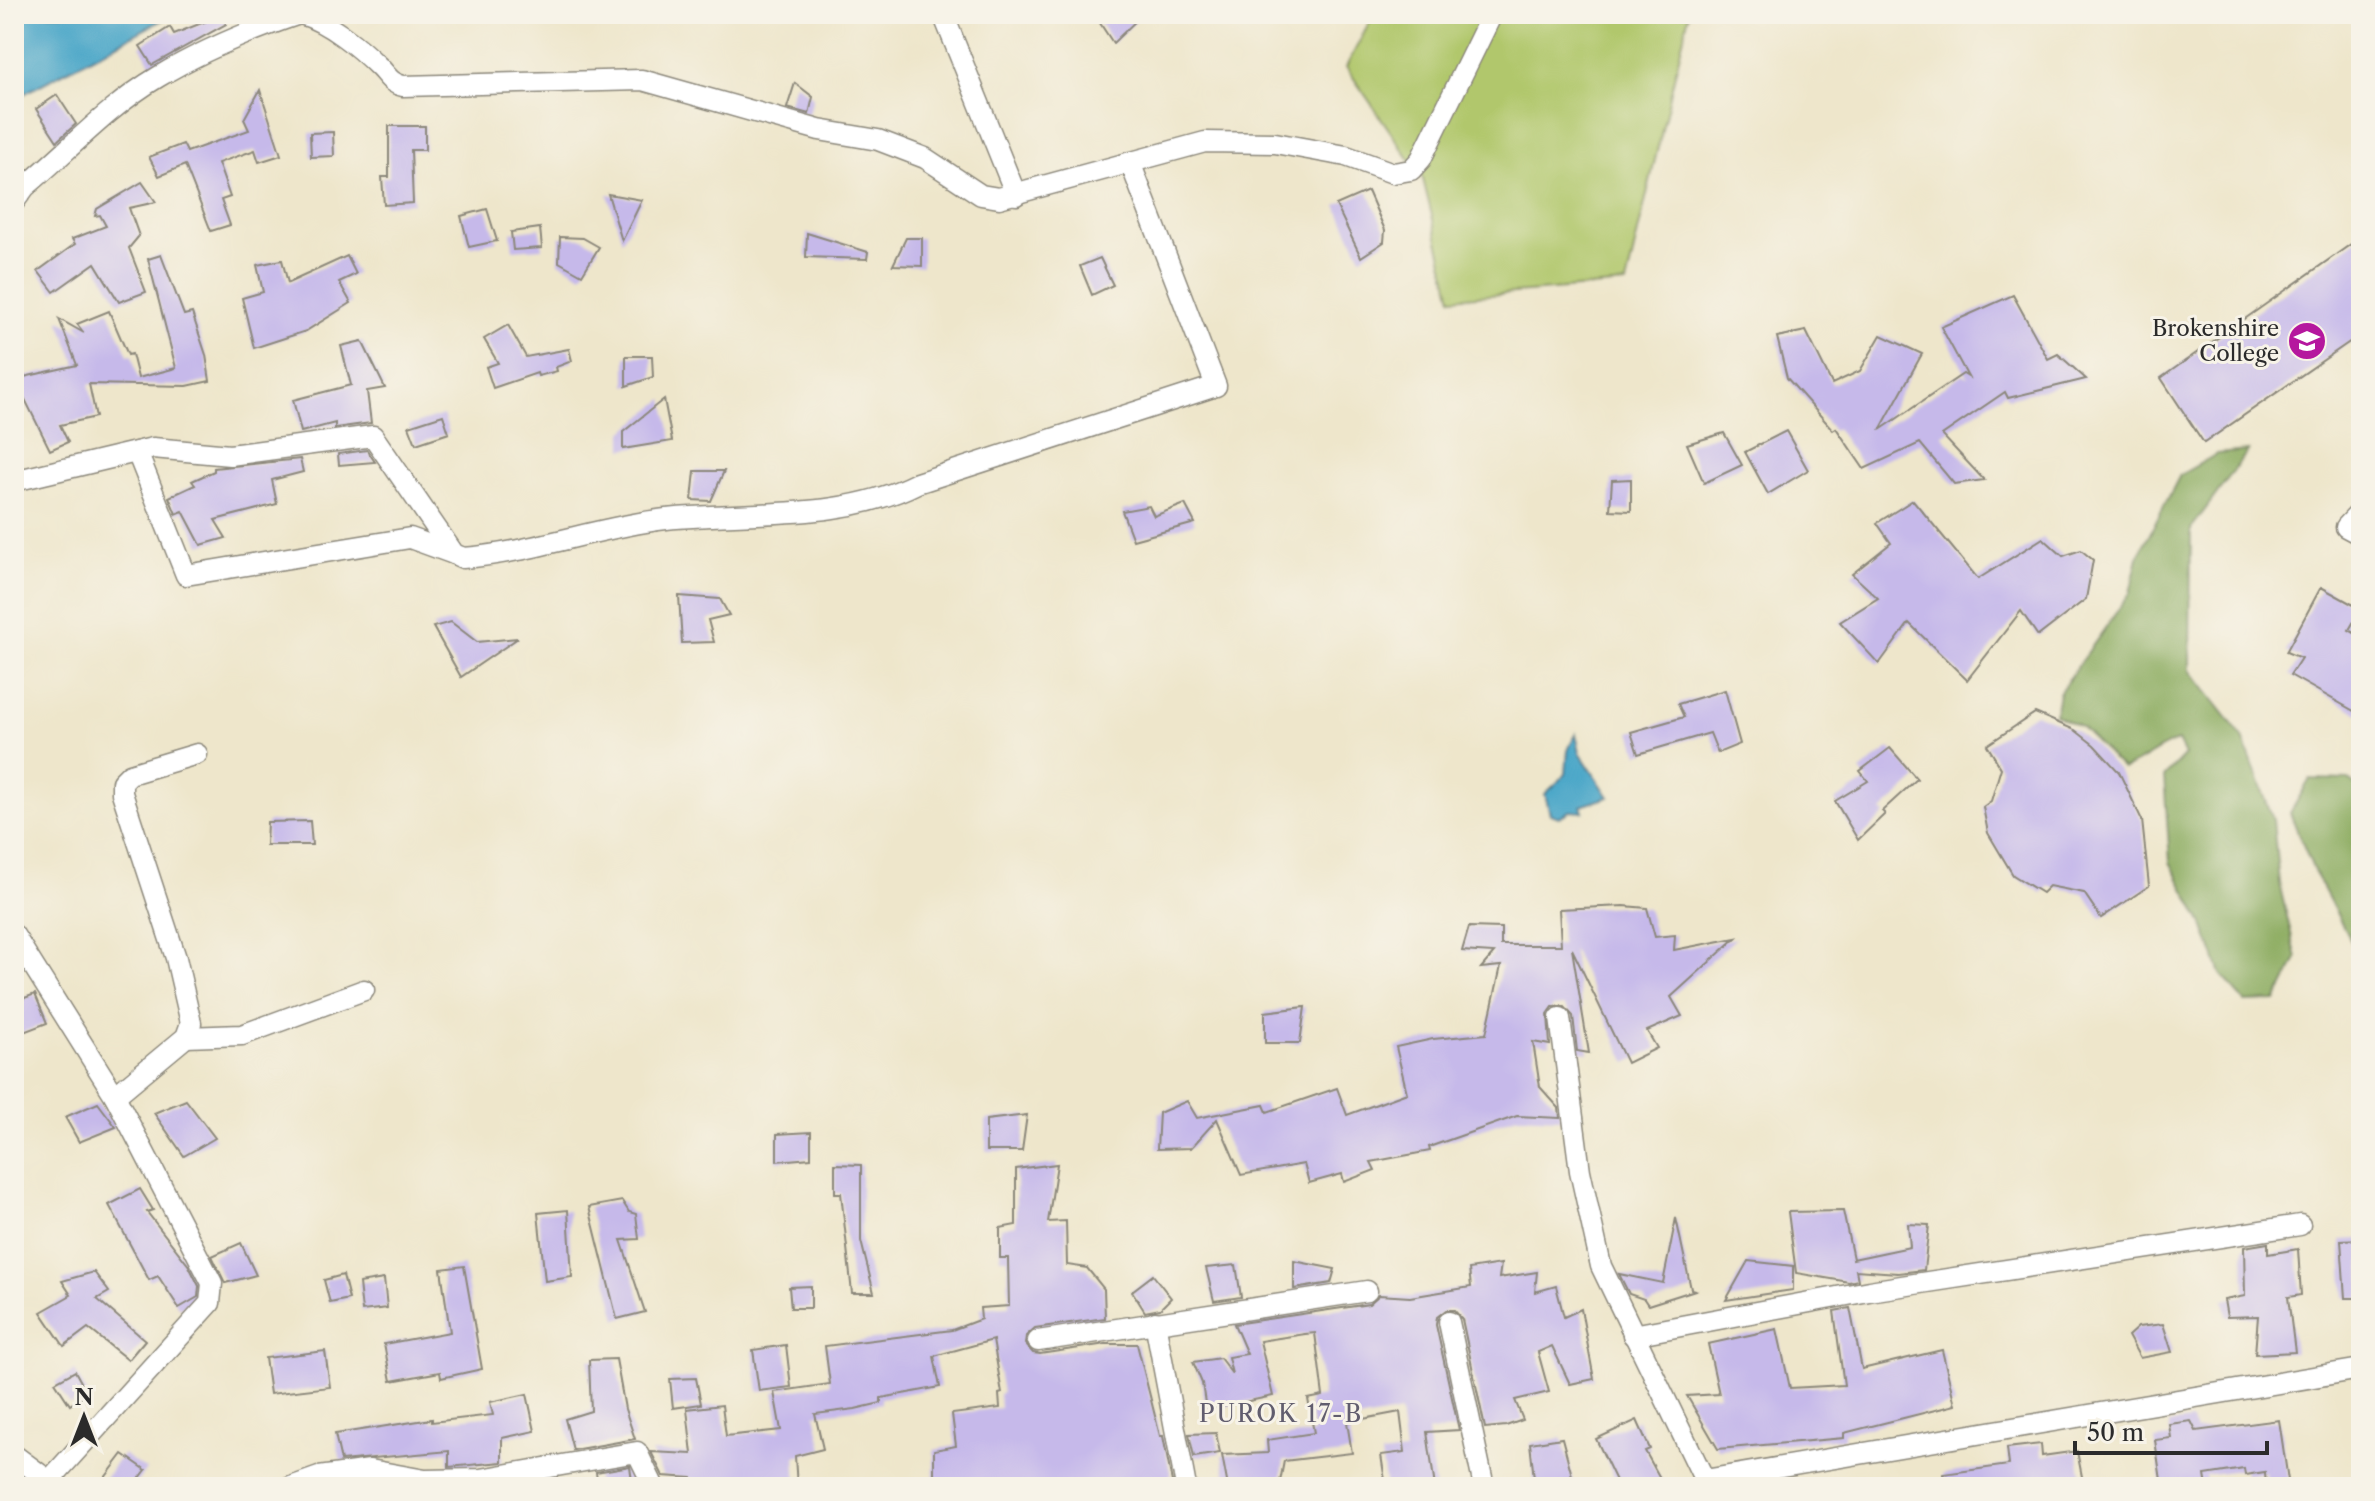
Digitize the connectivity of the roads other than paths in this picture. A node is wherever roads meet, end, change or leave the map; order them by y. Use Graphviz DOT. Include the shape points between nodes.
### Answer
graph roads {
  1 [pos="300,14"];
  2 [pos="943,14"];
  3 [pos="1492,14"];
  4 [pos="1130,162"];
  5 [pos="1016,195"];
  6 [pos="14,202"];
  7 [pos="137,452"];
  8 [pos="14,481"];
  9 [pos="2361,511"];
  10 [pos="2361,535"];
  11 [pos="454,554"];
  12 [pos="197,754"];
  13 [pos="14,935"];
  14 [pos="364,990"];
  15 [pos="1560,1018"];
  16 [pos="186,1037"];
  17 [pos="115,1096"];
  18 [pos="2300,1225"];
  19 [pos="1367,1291"];
  20 [pos="1155,1322"];
  21 [pos="1449,1322"];
  22 [pos="1633,1335"];
  23 [pos="1038,1341"];
  24 [pos="2361,1369"];
  25 [pos="14,1455"];
  26 [pos="1707,1484"];
  27 [pos="52,1485"];
  28 [pos="291,1487"];
  29 [pos="654,1487"];
  30 [pos="1186,1487"];
  31 [pos="1484,1487"];
  1 -- 5 [label="street" via="338,35 392,83 403,86 642,80 819,130 878,140 925,158 981,195"];
  1 -- 6 [label="street" via="157,77 25,187"];
  2 -- 5 [label="street"];
  3 -- 4 [label="street" via="1411,170 1393,173 1346,156 1275,143 1205,142"];
  4 -- 5 [label="street"];
  4 -- 11 [label="street" via="1216,386 883,497 808,511 665,519 484,557"];
  7 -- 8 [label="street"];
  7 -- 11 [label="street" via="153,448 230,455 373,436"];
  7 -- 11 [label="street" via="186,575 410,538"];
  9 -- 10 [label="street" via="2346,527"];
  12 -- 16 [label="street" via="130,774 122,782 176,958 191,1023"];
  13 -- 17 [label="street"];
  14 -- 16 [label="street" via="242,1035"];
  15 -- 22 [label="street" via="1589,1219 1601,1266"];
  16 -- 17 [label="street"];
  17 -- 27 [label="street" via="213,1294"];
  18 -- 22 [label="street" via="1869,1291"];
  19 -- 20 [label="street"];
  20 -- 23 [label="street"];
  20 -- 30 [label="street"];
  21 -- 31 [label="street"];
  22 -- 26 [label="street"];
  24 -- 26 [label="street"];
  25 -- 27 [label="street"];
  28 -- 29 [label="street" via="370,1470 425,1480 481,1479 637,1452"];
}
